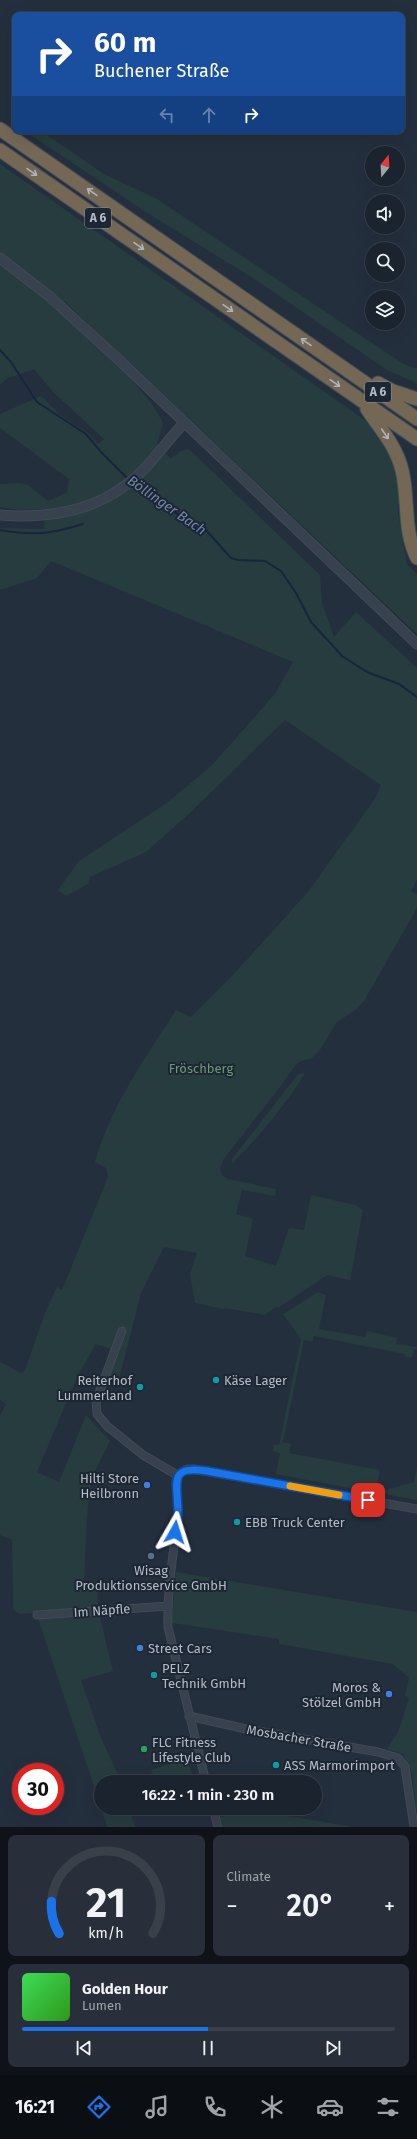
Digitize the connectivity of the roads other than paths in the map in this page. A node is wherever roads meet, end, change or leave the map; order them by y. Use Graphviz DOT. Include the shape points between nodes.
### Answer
graph roads {
  1 [pos="0,129"];
  2 [pos="0,150"];
  3 [pos="0,258"];
  4 [pos="338,365"];
  5 [pos="417,399"];
  6 [pos="362,402"];
  7 [pos="417,419"];
  8 [pos="184,423"];
  9 [pos="417,439"];
  10 [pos="0,515"];
  11 [pos="417,558"];
  12 [pos="417,644"];
  13 [pos="122,1331"];
  14 [pos="178,1475"];
  15 [pos="417,1509"];
  16 [pos="168,1606"];
  17 [pos="37,1615"];
  18 [pos="189,1716"];
  19 [pos="204,1775"];
  20 [pos="215,1815"];
  21 [pos="218,1827"];
  22 [pos="414,1827"];
  4 -- 1 [label="highway, A 6, one-way"];
  2 -- 6 [label="highway, A 6, one-way"];
  3 -- 8 [label="street" via="49,296"];
  4 -- 5 [label="highway" via="393,391"];
  4 -- 7 [label="highway, A 6"];
  6 -- 9 [label="highway, A 6"];
  6 -- 11 [label="highway, A 6, one-way" via="398,456 404,482 408,530"];
  8 -- 10 [label="street" via="136,476 115,494 72,511 35,516"];
  8 -- 12 [label="street"];
  13 -- 14 [label="street" via="96,1401 97,1414 107,1426 143,1455"];
  14 -- 15 [label="street" via="187,1469 194,1469"];
  14 -- 16 [label="street" via="177,1521"];
  16 -- 17 [label="street, Im Näpfle"];
  16 -- 18 [label="street" via="168,1627"];
  18 -- 19 [label="street"];
  18 -- 22 [label="street, Mosbacher Straße" via="398,1758 405,1767"];
  20 -- 21 [label="street"];
}
